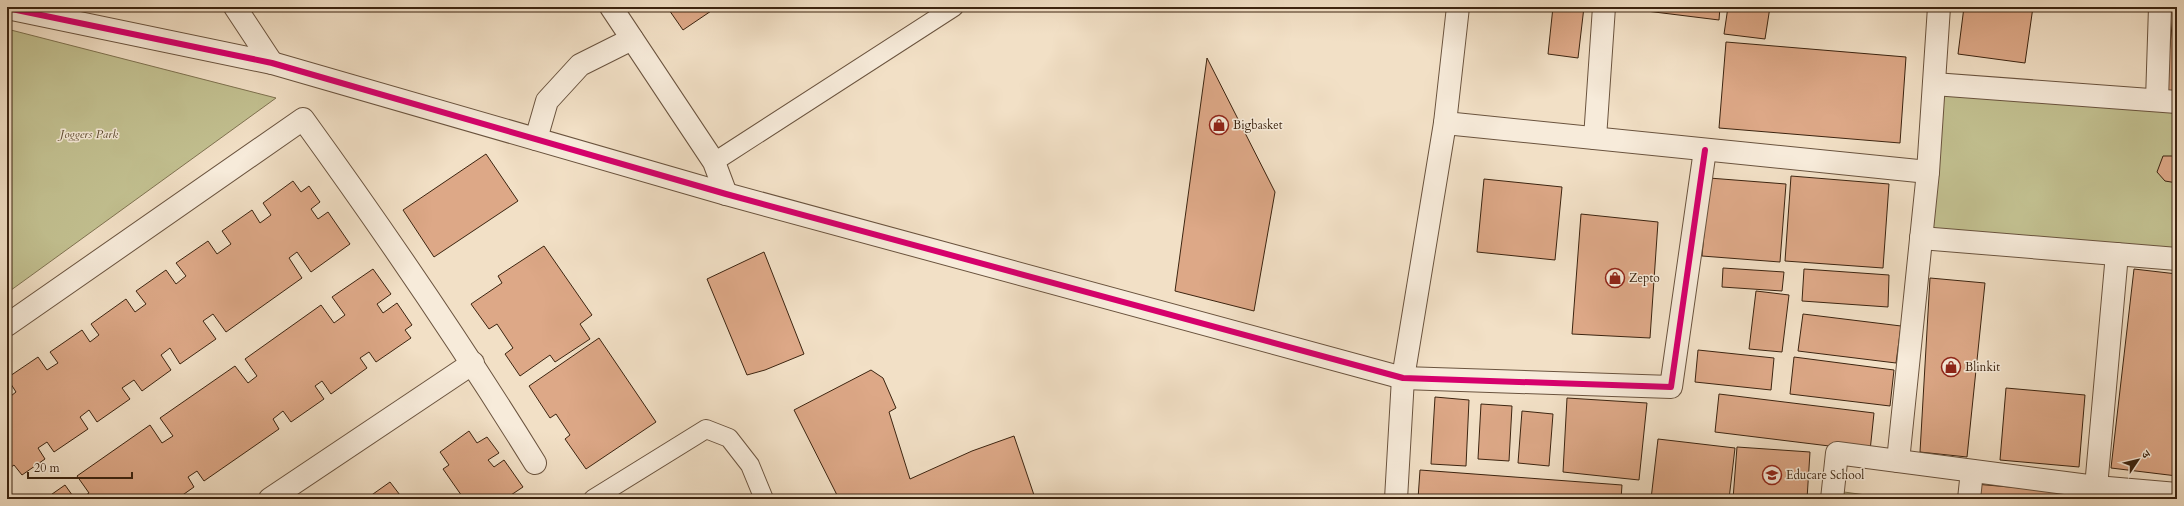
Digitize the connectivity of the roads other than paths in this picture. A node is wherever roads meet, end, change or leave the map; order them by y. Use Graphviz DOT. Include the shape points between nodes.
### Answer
graph roads {
  1 [pos="235,7"];
  2 [pos="610,7"];
  3 [pos="954,7"];
  4 [pos="1458,7"];
  5 [pos="1604,7"];
  6 [pos="1939,7"];
  7 [pos="2160,7"];
  8 [pos="7,8"];
  9 [pos="632,39"];
  10 [pos="272,63"];
  11 [pos="1934,84"];
  12 [pos="2167,101"];
  13 [pos="1445,123"];
  14 [pos="1595,138"];
  15 [pos="536,139"];
  16 [pos="1705,150"];
  17 [pos="714,162"];
  18 [pos="1928,172"];
  19 [pos="726,194"];
  20 [pos="1921,238"];
  21 [pos="2117,254"];
  22 [pos="2177,259"];
  23 [pos="7,324"];
  24 [pos="474,363"];
  25 [pos="1403,378"];
  26 [pos="1898,461"];
  27 [pos="535,462"];
  28 [pos="1972,471"];
  29 [pos="2096,487"];
  30 [pos="2177,494"];
  31 [pos="270,499"];
  32 [pos="594,499"];
  33 [pos="764,499"];
  34 [pos="1396,499"];
  35 [pos="1832,499"];
  36 [pos="1969,499"];
  1 -- 10 [label="street"];
  2 -- 9 [label="street"];
  3 -- 17 [label="lane"];
  4 -- 13 [label="street"];
  5 -- 14 [label="street"];
  6 -- 11 [label="street"];
  7 -- 12 [label="street"];
  8 -- 10 [label="street"];
  9 -- 15 [label="street" via="580,65 547,101"];
  9 -- 17 [label="street"];
  10 -- 15 [label="street"];
  11 -- 12 [label="street"];
  11 -- 18 [label="street"];
  13 -- 14 [label="street"];
  13 -- 25 [label="street"];
  14 -- 16 [label="street"];
  15 -- 19 [label="street"];
  16 -- 18 [label="street"];
  16 -- 25 [label="street" via="1671,387"];
  17 -- 19 [label="street"];
  18 -- 20 [label="street"];
  19 -- 25 [label="street"];
  20 -- 21 [label="street"];
  20 -- 26 [label="street"];
  21 -- 22 [label="street"];
  21 -- 29 [label="street"];
  23 -- 24 [label="street" via="303,119 391,240"];
  24 -- 27 [label="street"];
  24 -- 31 [label="street"];
  25 -- 34 [label="street"];
  26 -- 28 [label="street"];
  26 -- 35 [label="street" via="1837,453"];
  28 -- 29 [label="street"];
  28 -- 36 [label="street"];
  29 -- 30 [label="street"];
  32 -- 33 [label="lane" via="706,429 729,438 750,466"];
}
